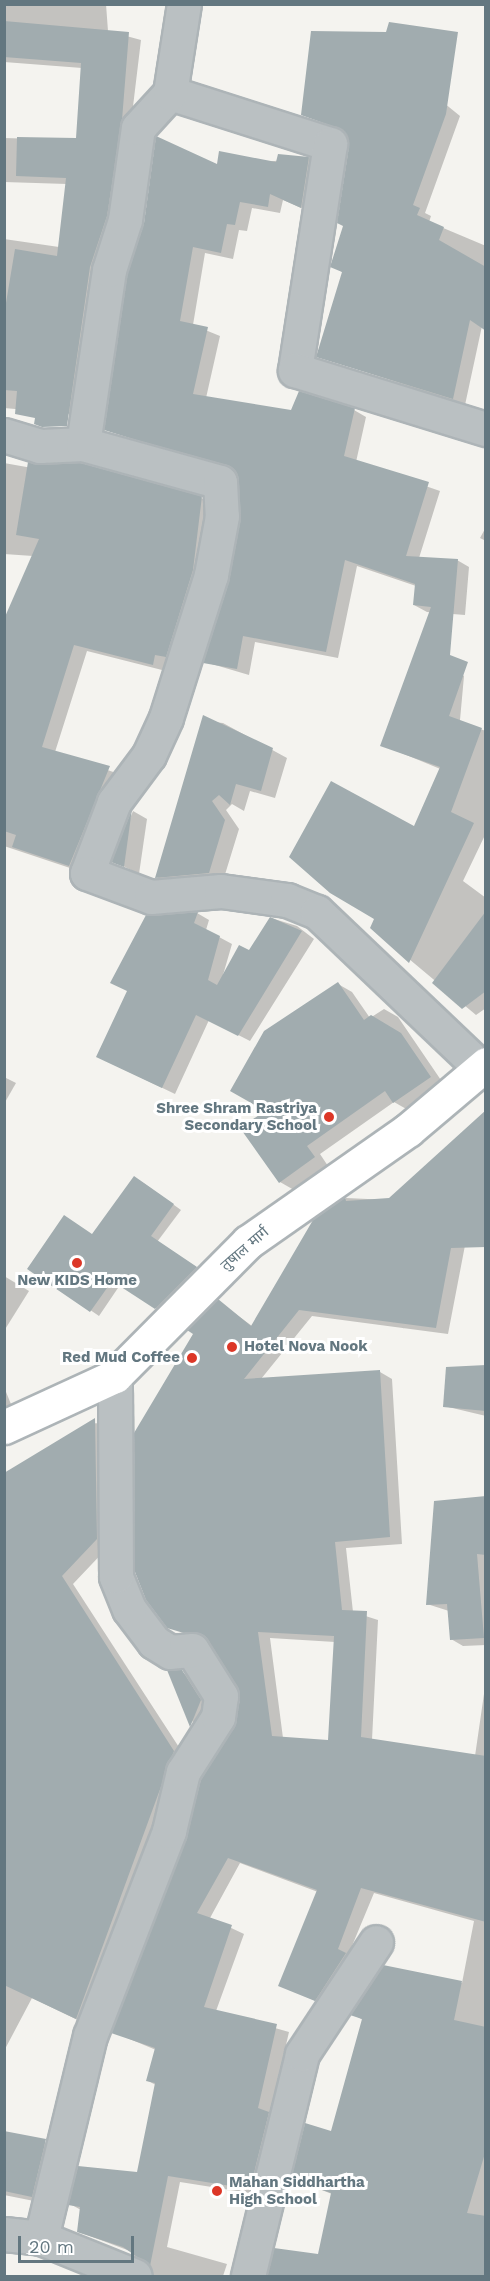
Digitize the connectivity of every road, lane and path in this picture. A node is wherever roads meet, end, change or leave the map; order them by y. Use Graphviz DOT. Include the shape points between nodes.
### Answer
graph roads {
  1 [pos="184,4"];
  2 [pos="170,93"];
  3 [pos="486,429"];
  4 [pos="4,435"];
  5 [pos="83,444"];
  6 [pos="483,1065"];
  7 [pos="115,1376"];
  8 [pos="4,1427"];
  9 [pos="376,1942"];
  10 [pos="4,2234"];
  11 [pos="41,2238"];
  12 [pos="135,2277"];
  13 [pos="248,2277"];
  1 -- 2 [label="street"];
  2 -- 3 [label="street" via="330,144 295,370"];
  2 -- 5 [label="street" via="138,128 125,220 108,270"];
  4 -- 5 [label="street" via="40,446"];
  5 -- 6 [label="street" via="220,482 222,516 211,575 166,718 149,755 114,802 87,873 151,897 221,891 287,900 317,912"];
  6 -- 7 [label="street, तुषाल मार्ग" via="408,1130 248,1242"];
  7 -- 8 [label="street, तुषाल मार्ग"];
  7 -- 11 [label="street" via="116,1576 129,1609 154,1642 170,1652 192,1650 221,1696 218,1718 183,1772 169,1832 90,2036"];
  9 -- 13 [label="street" via="302,2054"];
  10 -- 11 [label="street"];
  11 -- 12 [label="street"];
}
